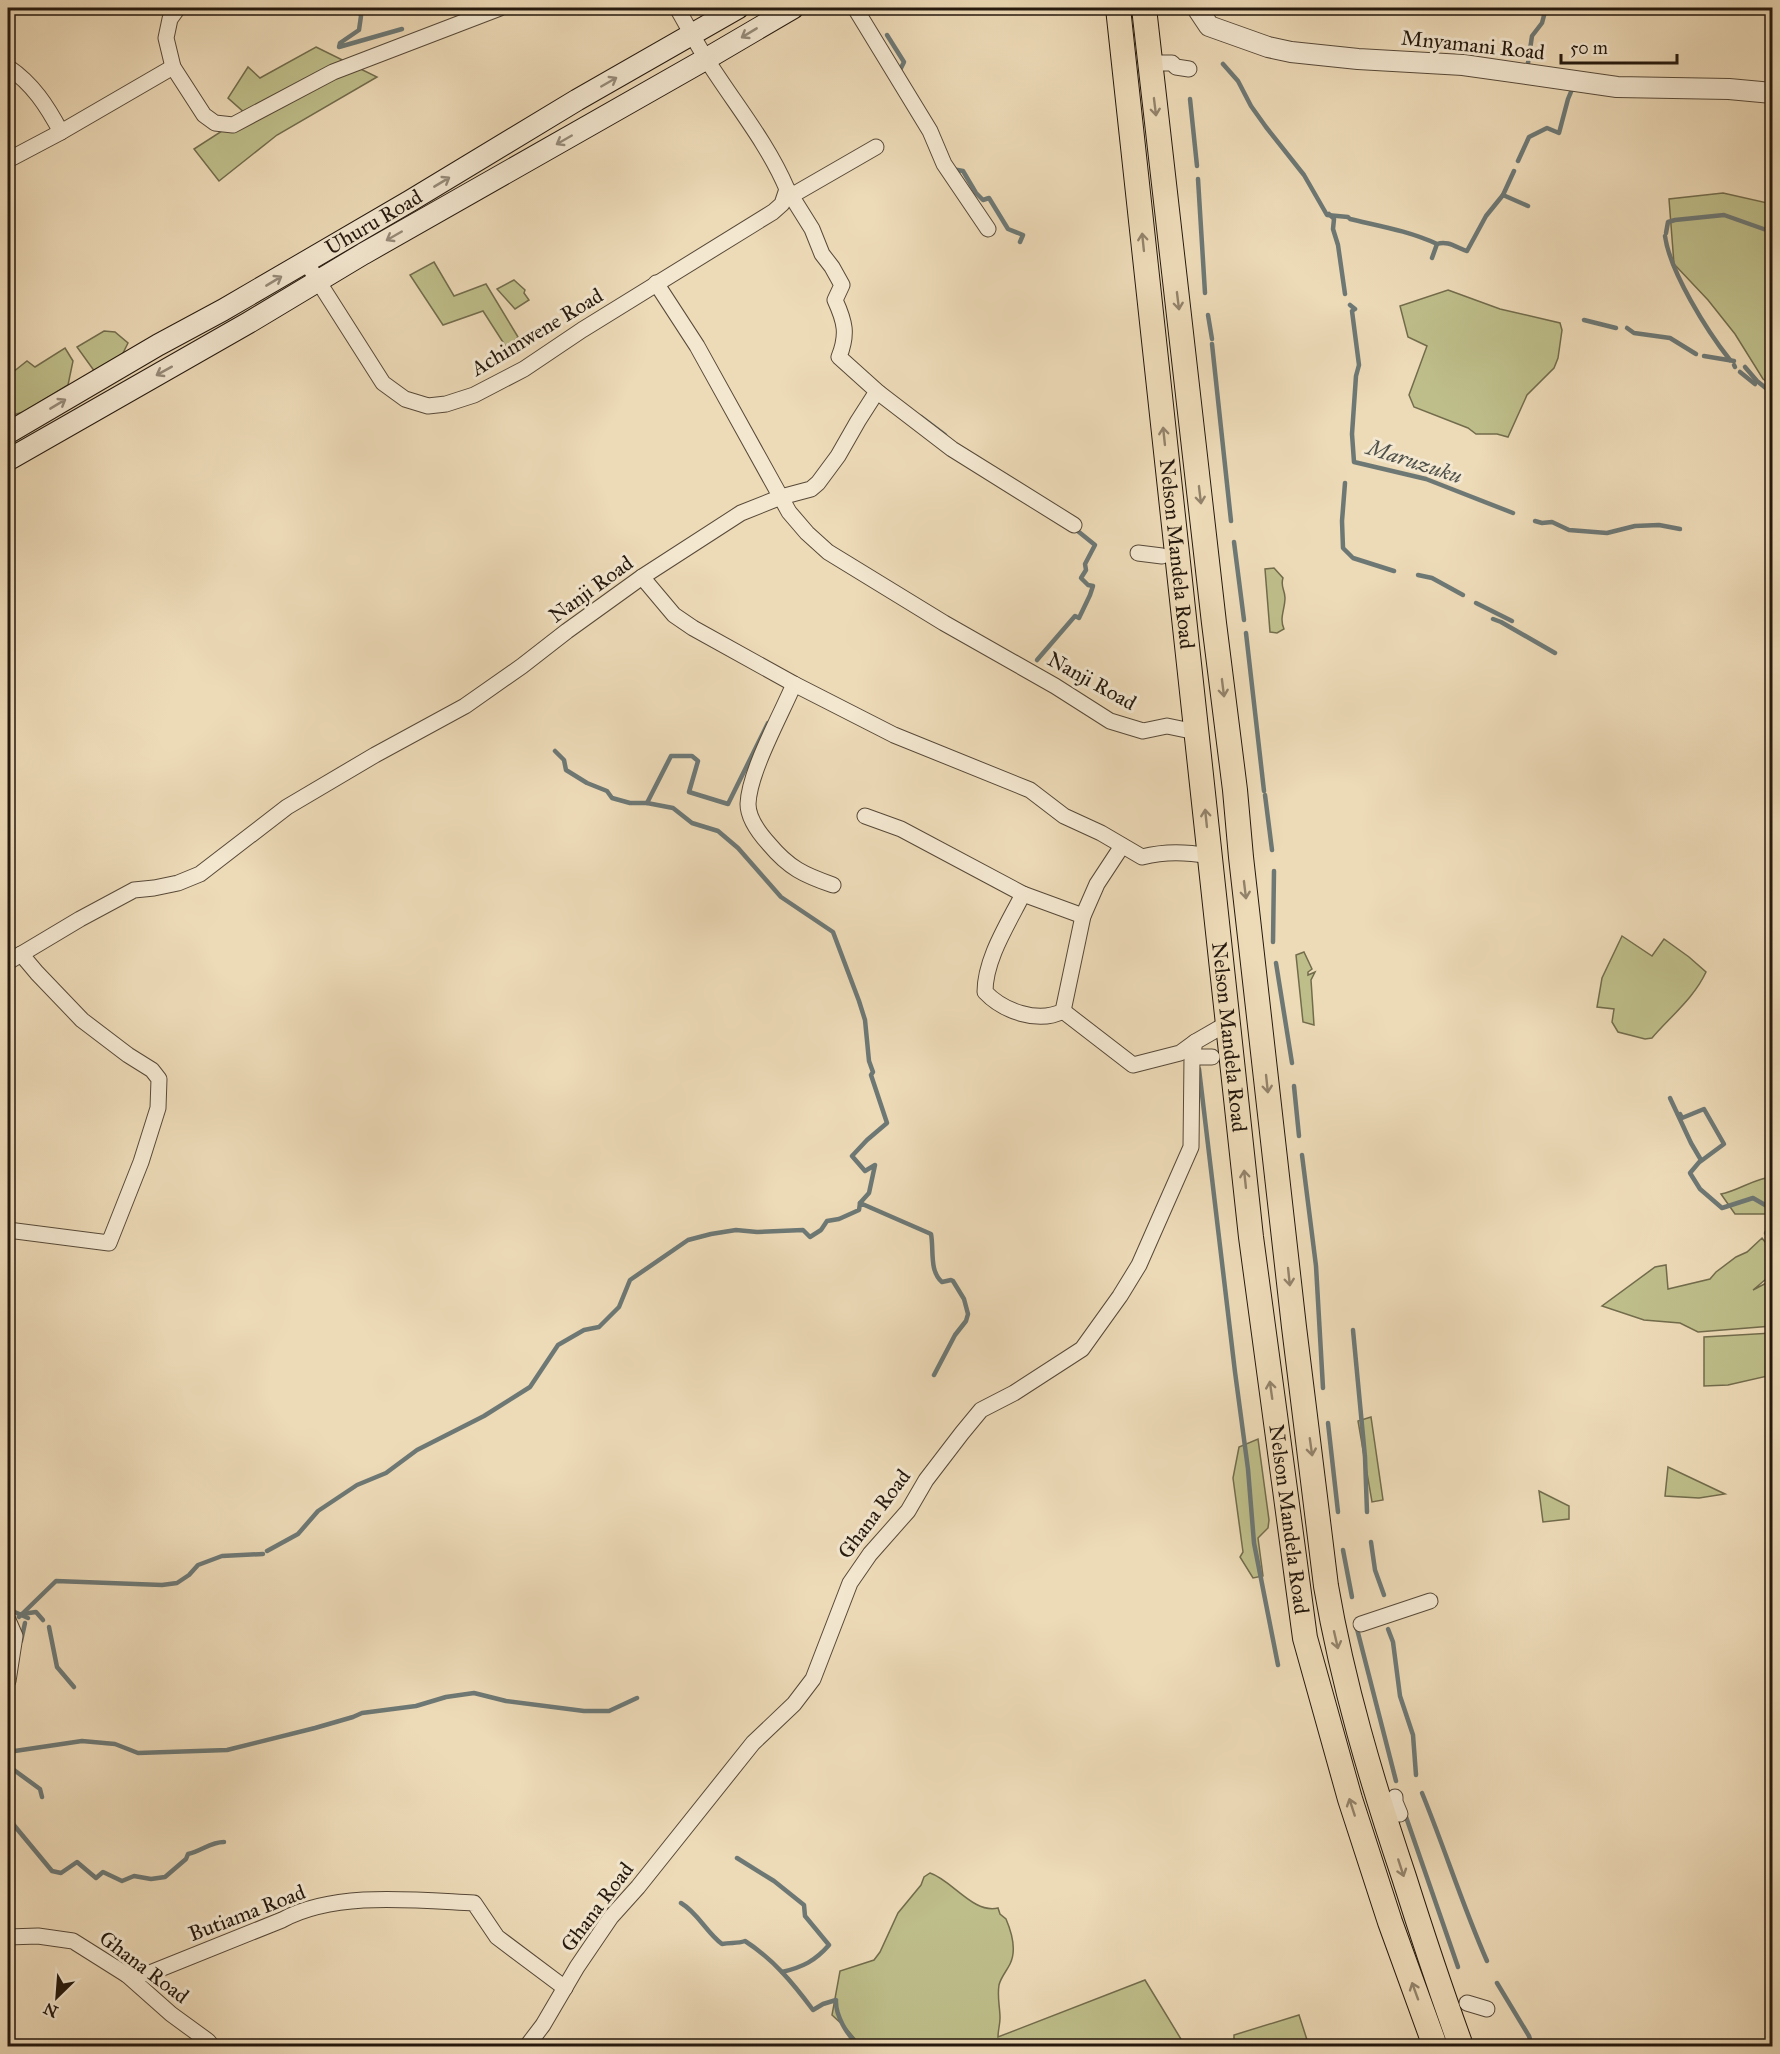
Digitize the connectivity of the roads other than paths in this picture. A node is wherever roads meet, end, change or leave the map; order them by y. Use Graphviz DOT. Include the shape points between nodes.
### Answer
graph roads {
  1 [pos="177,8"];
  2 [pos="500,8"];
  3 [pos="677,8"];
  4 [pos="738,8"];
  5 [pos="793,8"];
  6 [pos="855,8"];
  7 [pos="1118,8"];
  8 [pos="1144,8"];
  9 [pos="1197,8"];
  10 [pos="692,34"];
  11 [pos="706,59"];
  12 [pos="1150,63"];
  13 [pos="8,67"];
  14 [pos="173,68"];
  15 [pos="1189,69"];
  16 [pos="1773,93"];
  17 [pos="61,132"];
  18 [pos="876,147"];
  19 [pos="8,160"];
  20 [pos="789,193"];
  21 [pos="988,229"];
  22 [pos="306,262"];
  23 [pos="318,281"];
  24 [pos="656,283"];
  25 [pos="879,393"];
  26 [pos="8,434"];
  27 [pos="8,460"];
  28 [pos="781,497"];
  29 [pos="1074,525"];
  30 [pos="1138,553"];
  31 [pos="1162,556"];
  32 [pos="642,577"];
  33 [pos="795,684"];
  34 [pos="1196,732"];
  35 [pos="865,816"];
  36 [pos="1122,846"];
  37 [pos="1210,856"];
  38 [pos="1241,857"];
  39 [pos="1213,884"];
  40 [pos="833,885"];
  41 [pos="1023,894"];
  42 [pos="1083,916"];
  43 [pos="21,954"];
  44 [pos="8,962"];
  45 [pos="1063,1011"];
  46 [pos="1228,1023"];
  47 [pos="1194,1050"];
  48 [pos="1212,1057"];
  49 [pos="8,1230"];
  50 [pos="1430,1601"];
  51 [pos="8,1620"];
  52 [pos="1361,1624"];
  53 [pos="8,1681"];
  54 [pos="1395,1797"];
  55 [pos="1400,1814"];
  56 [pos="8,1937"];
  57 [pos="127,1976"];
  58 [pos="566,1988"];
  59 [pos="1467,2003"];
  60 [pos="1487,2009"];
  61 [pos="212,2046"];
  62 [pos="527,2046"];
  63 [pos="1435,2046"];
  64 [pos="1461,2046"];
  1 -- 14 [label="street" via="166,38"];
  2 -- 14 [label="street" via="333,72 233,125 215,123 204,115"];
  3 -- 10 [label="street"];
  4 -- 10 [label="main road, Uhuru Road"];
  5 -- 11 [label="main road, Uhuru Road, one-way"];
  6 -- 21 [label="street" via="930,131 944,164"];
  34 -- 7 [label="main road, Nelson Mandela Road, one-way"];
  8 -- 12 [label="main road, Nelson Mandela Road"];
  9 -- 16 [label="street, Mnyamani Road" via="1209,26 1268,47 1312,55 1452,63 1617,87"];
  10 -- 11 [label="street"];
  22 -- 10 [label="main road, Uhuru Road, one-way"];
  11 -- 20 [label="street" via="765,146"];
  11 -- 23 [label="main road, Uhuru Road, one-way"];
  12 -- 15 [label="street" via="1172,63"];
  12 -- 38 [label="main road, Nelson Mandela Road, one-way"];
  13 -- 17 [label="street" via="44,101"];
  14 -- 17 [label="street"];
  17 -- 19 [label="street"];
  18 -- 20 [label="street"];
  20 -- 24 [label="street, Achimwene Road" via="773,212"];
  20 -- 25 [label="street" via="842,285 835,300 843,317 846,340 839,357"];
  22 -- 23 [label="street, Achimwene Road"];
  26 -- 22 [label="main road, Uhuru Road, one-way"];
  23 -- 24 [label="street, Achimwene Road" via="383,383 405,399 428,406 474,394 524,369"];
  23 -- 27 [label="main road, Uhuru Road, one-way"];
  24 -- 28 [label="street" via="697,346"];
  25 -- 28 [label="street" via="818,483 811,489"];
  25 -- 29 [label="street" via="952,449"];
  28 -- 32 [label="street, Nanji Road" via="741,513"];
  28 -- 34 [label="street, Nanji Road" via="789,512 828,552 1110,720 1143,731 1167,726"];
  30 -- 31 [label="street"];
  32 -- 33 [label="street" via="674,615"];
  32 -- 43 [label="street, Nanji Road" via="465,706 287,807 200,874 178,883 134,890"];
  33 -- 36 [label="street" via="894,735 1030,790 1064,816"];
  33 -- 40 [label="street" via="752,779 748,806 755,827 780,857 803,875"];
  37 -- 34 [label="main road, Nelson Mandela Road, one-way"];
  35 -- 41 [label="street" via="902,829"];
  36 -- 37 [label="street" via="1142,857 1185,852"];
  36 -- 42 [label="street" via="1097,884"];
  37 -- 39 [label="main road, Nelson Mandela Road"];
  38 -- 39 [label="street"];
  38 -- 64 [label="main road, Nelson Mandela Road, one-way" via="1326,1586 1376,1793"];
  39 -- 46 [label="main road, Nelson Mandela Road"];
  41 -- 42 [label="street"];
  41 -- 45 [label="street" via="985,979 985,992 994,1002 1026,1015 1051,1016"];
  42 -- 45 [label="street"];
  43 -- 44 [label="street, Nanji Road"];
  43 -- 49 [label="street" via="82,1020 152,1070 159,1079 158,1108 109,1243"];
  45 -- 47 [label="street" via="1133,1065"];
  46 -- 47 [label="street"];
  63 -- 46 [label="main road, Nelson Mandela Road, one-way" via="1350,1799 1305,1638 1251,1237"];
  47 -- 48 [label="street"];
  47 -- 58 [label="street, Ghana Road" via="1191,1147 1139,1265 1120,1296 1082,1349 981,1410 962,1432 908,1511 850,1583 813,1679 794,1704 753,1743 611,1917"];
  50 -- 52 [label="street"];
  51 -- 53 [label="street" via="15,1635"];
  54 -- 55 [label="street"];
  56 -- 57 [label="street, Ghana Road" via="73,1941"];
  57 -- 58 [label="street, Butiama Road" via="150,1973 297,1912 341,1900 419,1900 474,1903 497,1937"];
  57 -- 61 [label="street, Ghana Road"];
  58 -- 62 [label="street, Ghana Road"];
  59 -- 60 [label="street"];
}
